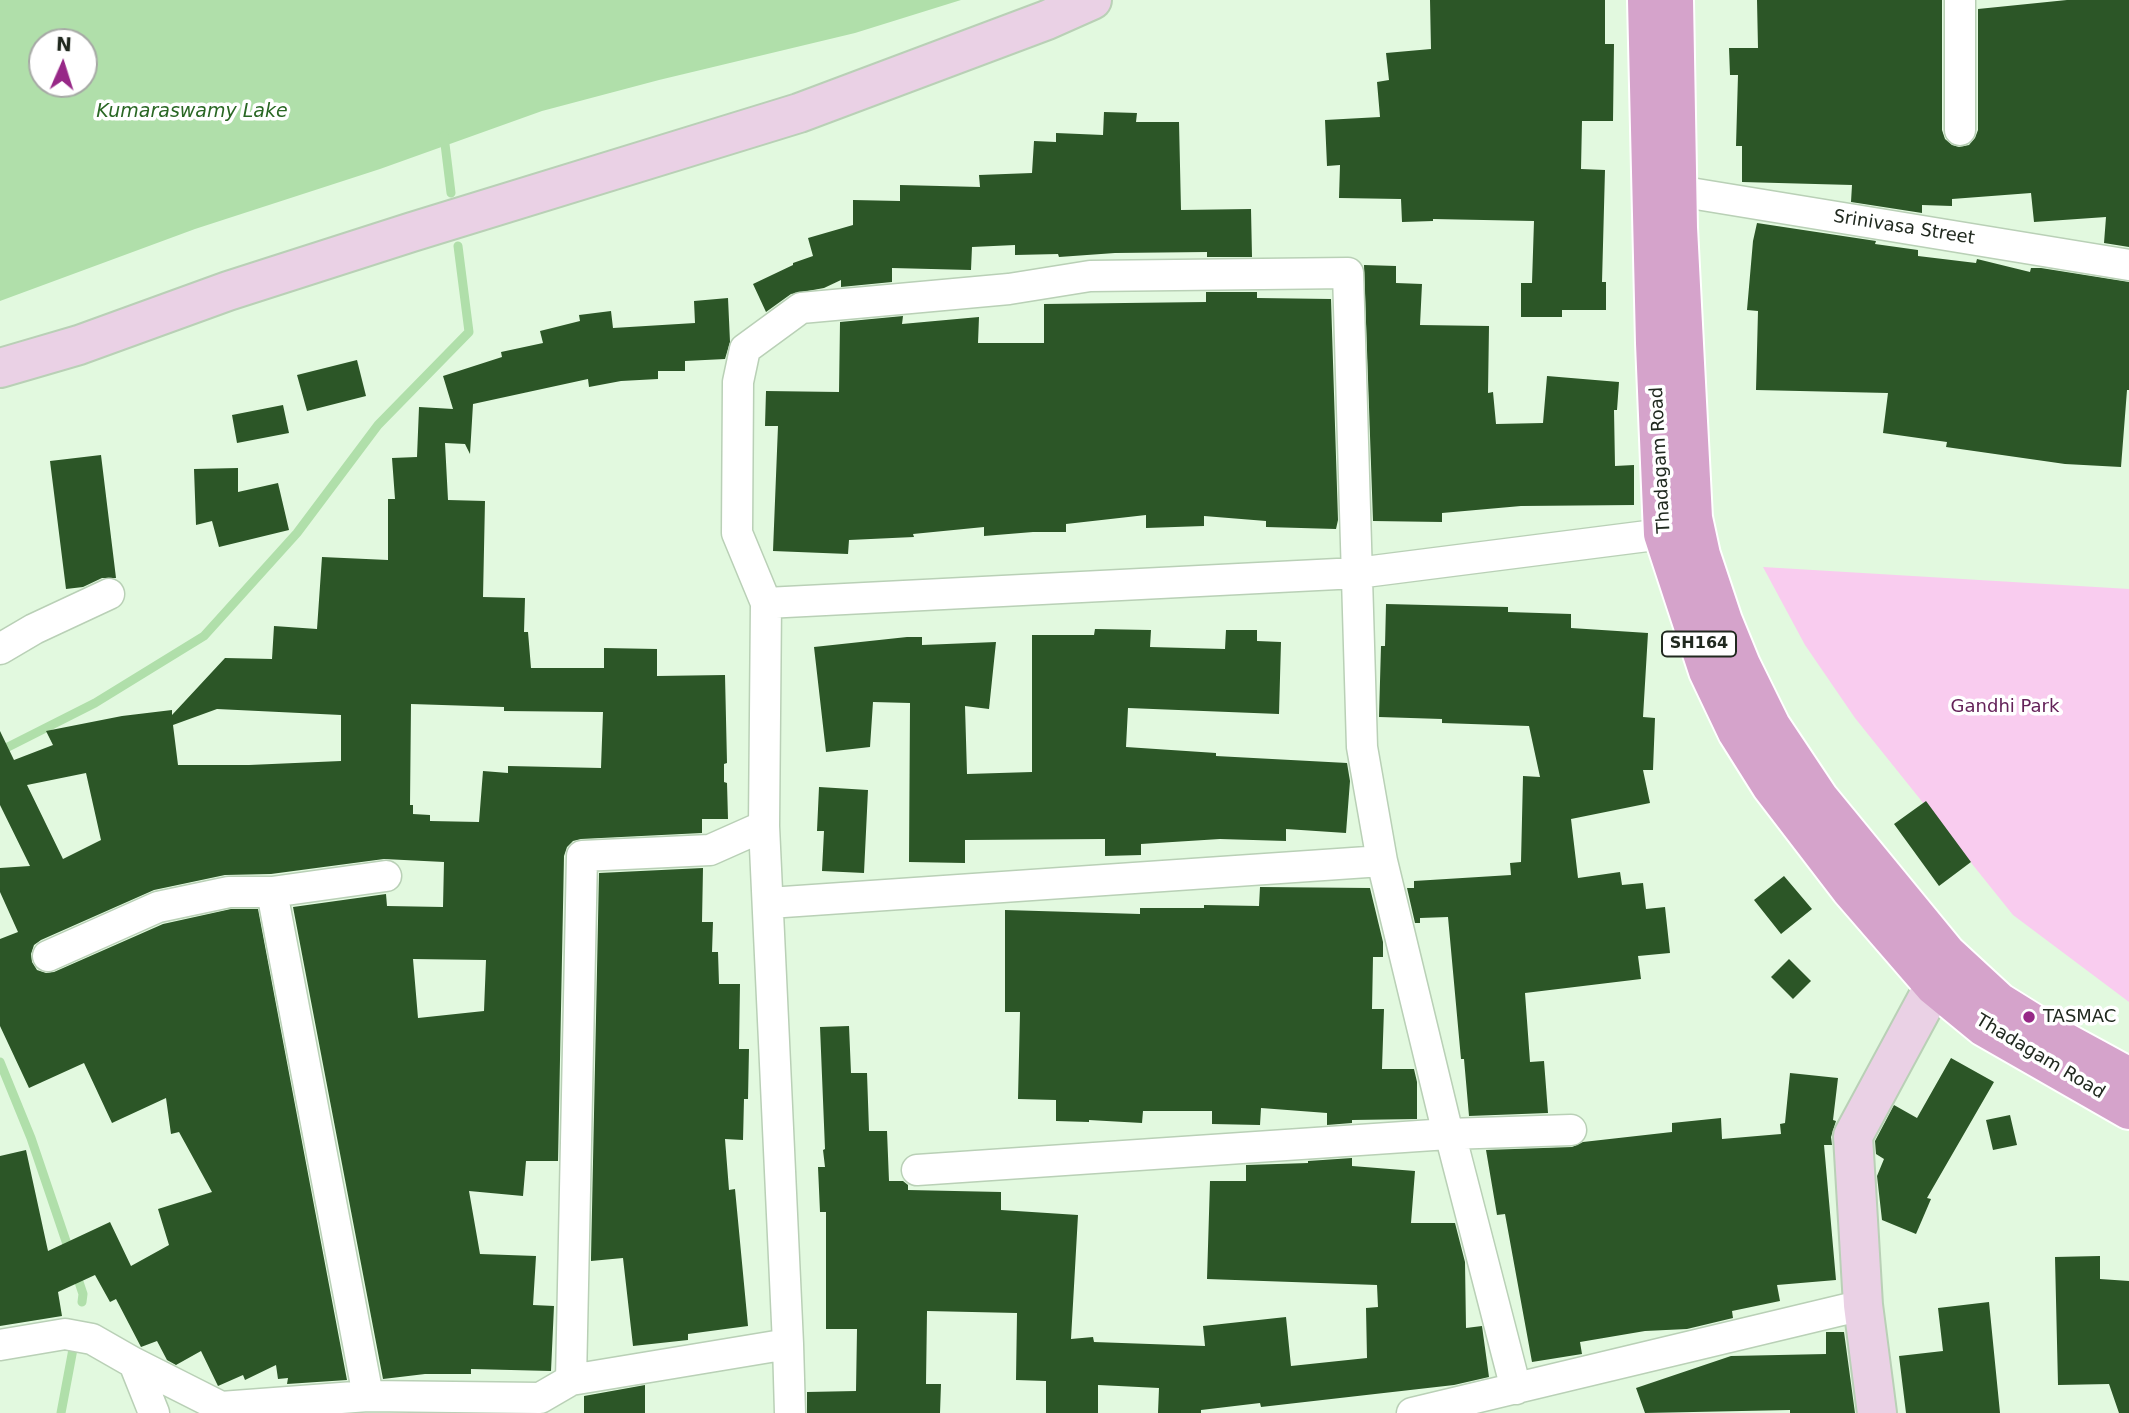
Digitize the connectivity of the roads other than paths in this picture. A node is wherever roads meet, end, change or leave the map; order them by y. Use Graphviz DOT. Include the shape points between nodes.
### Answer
graph roads {
  1 [pos="1091,0"];
  2 [pos="1647,0"];
  3 [pos="1674,0"];
  4 [pos="1960,0"];
  5 [pos="1960,130"];
  6 [pos="1678,191"];
  7 [pos="2129,265"];
  8 [pos="0,368"];
  9 [pos="1663,534"];
  10 [pos="1357,573"];
  11 [pos="109,594"];
  12 [pos="766,603"];
  13 [pos="0,649"];
  14 [pos="764,827"];
  15 [pos="1382,861"];
  16 [pos="386,876"];
  17 [pos="272,892"];
  18 [pos="769,903"];
  19 [pos="48,956"];
  20 [pos="1934,986"];
  21 [pos="2129,1077"];
  22 [pos="2129,1110"];
  23 [pos="1571,1130"];
  24 [pos="1448,1134"];
  25 [pos="916,1170"];
  26 [pos="1863,1305"];
  27 [pos="788,1344"];
  28 [pos="0,1345"];
  29 [pos="134,1363"];
  30 [pos="572,1380"];
  31 [pos="1516,1389"];
  32 [pos="368,1396"];
  33 [pos="540,1405"];
  34 [pos="154,1413"];
  35 [pos="790,1413"];
  36 [pos="1412,1413"];
  37 [pos="1877,1413"];
  1 -- 8 [label="street" via="799,113 412,232"];
  2 -- 9 [label="main road, Thadagam Road / SH164"];
  3 -- 6 [label="main road, Thadagam Road / SH164"];
  4 -- 5 [label="street"];
  6 -- 7 [label="street, Srinivasa Street"];
  6 -- 21 [label="main road, Thadagam Road / SH164" via="1693,519 1723,621 1771,726 1819,798 1947,954 1999,1002"];
  9 -- 10 [label="street"];
  9 -- 20 [label="main road, Thadagam Road / SH164" via="1708,671 1737,732 1771,786 1850,889"];
  10 -- 12 [label="street"];
  10 -- 12 [label="street" via="1348,273 1090,276 1009,289 801,308 745,349 738,382 737,533"];
  10 -- 15 [label="street" via="1362,747"];
  11 -- 13 [label="street"];
  12 -- 14 [label="street"];
  14 -- 18 [label="street"];
  14 -- 30 [label="street" via="710,850 582,856"];
  15 -- 18 [label="street"];
  15 -- 24 [label="street"];
  16 -- 17 [label="street"];
  17 -- 19 [label="street" via="229,892 159,907"];
  17 -- 32 [label="street"];
  18 -- 27 [label="street"];
  20 -- 22 [label="main road, Thadagam Road / SH164" via="1984,1027"];
  20 -- 26 [label="street" via="1853,1136"];
  23 -- 24 [label="street"];
  24 -- 25 [label="street"];
  24 -- 31 [label="street"];
  26 -- 31 [label="street"];
  26 -- 37 [label="street"];
  27 -- 30 [label="street"];
  27 -- 35 [label="street"];
  28 -- 29 [label="street" via="65,1334 92,1339"];
  29 -- 32 [label="street" via="220,1407"];
  29 -- 34 [label="street"];
  30 -- 33 [label="street"];
  31 -- 36 [label="street"];
  32 -- 33 [label="street"];
}
